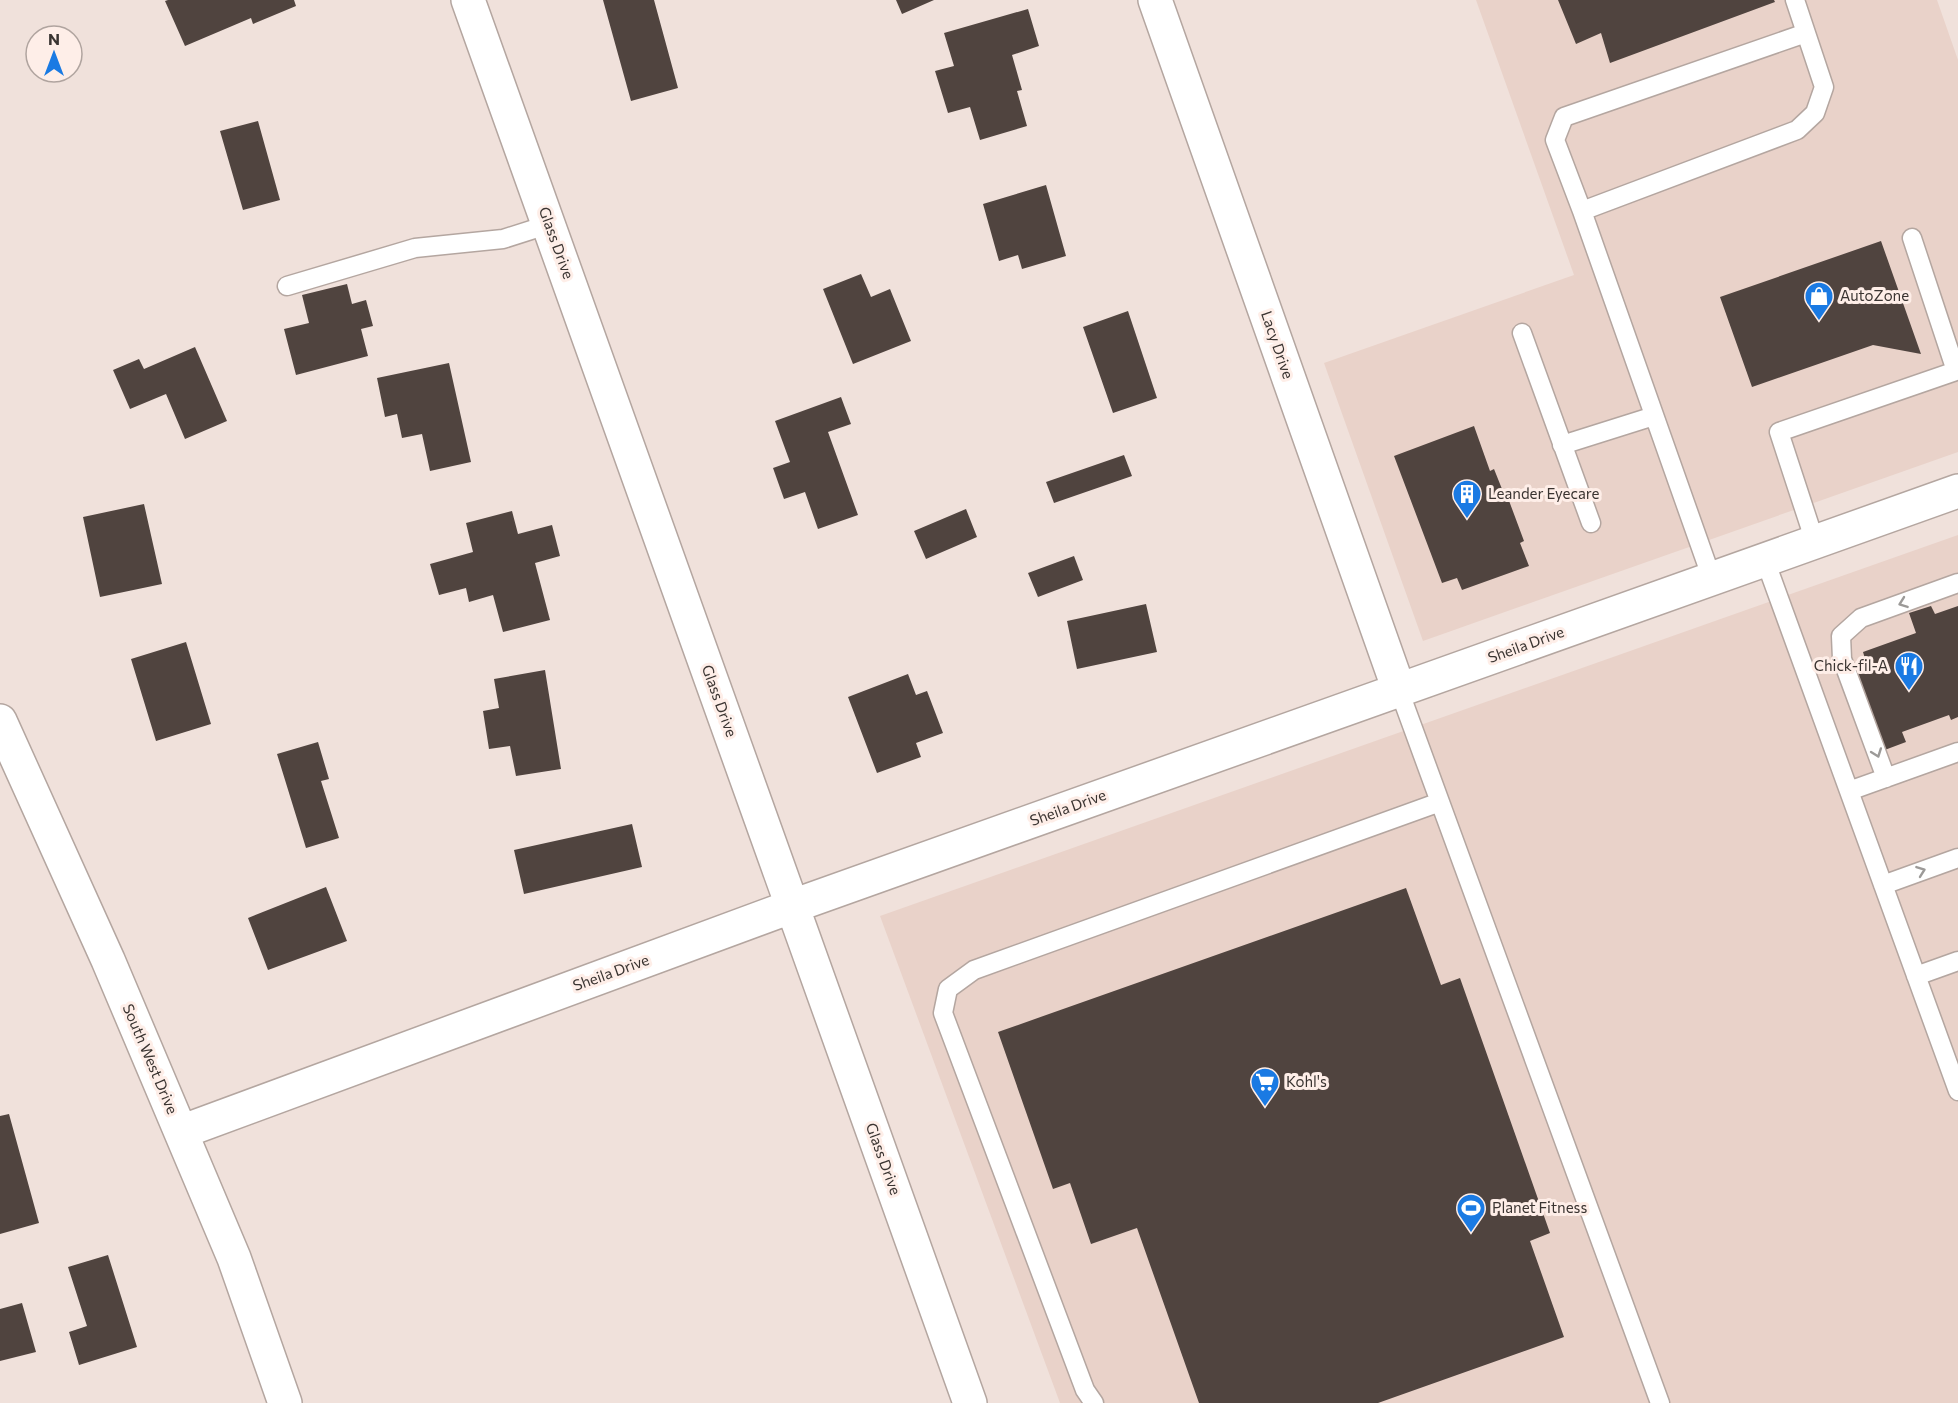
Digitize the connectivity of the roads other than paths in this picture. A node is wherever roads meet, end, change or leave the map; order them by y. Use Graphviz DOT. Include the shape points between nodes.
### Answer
graph roads {
  1 [pos="468,0"];
  2 [pos="1155,0"];
  3 [pos="1795,0"];
  4 [pos="1806,33"];
  5 [pos="1582,211"];
  6 [pos="550,224"];
  7 [pos="1912,238"];
  8 [pos="287,286"];
  9 [pos="1522,333"];
  10 [pos="1957,374"];
  11 [pos="1654,416"];
  12 [pos="1562,445"];
  13 [pos="1958,491"];
  14 [pos="1591,523"];
  15 [pos="1815,542"];
  16 [pos="1765,560"];
  17 [pos="1712,579"];
  18 [pos="1958,583"];
  19 [pos="1399,690"];
  20 [pos="0,721"];
  21 [pos="1958,752"];
  22 [pos="1886,778"];
  23 [pos="1849,791"];
  24 [pos="1440,802"];
  25 [pos="1958,858"];
  26 [pos="1883,885"];
  27 [pos="793,906"];
  28 [pos="1958,961"];
  29 [pos="1916,976"];
  30 [pos="1953,1063"];
  31 [pos="1958,1090"];
  32 [pos="181,1132"];
  33 [pos="285,1403"];
  34 [pos="970,1403"];
  35 [pos="1094,1403"];
  36 [pos="1660,1403"];
  1 -- 6 [label="street, Glass Drive"];
  2 -- 19 [label="street, Lacy Drive"];
  3 -- 4 [label="lane"];
  4 -- 5 [label="lane" via="1824,87 1815,113 1797,130"];
  4 -- 5 [label="lane" via="1564,117 1555,140"];
  5 -- 11 [label="lane"];
  6 -- 8 [label="lane" via="503,239 415,248"];
  6 -- 27 [label="street, Glass Drive"];
  7 -- 10 [label="lane"];
  9 -- 12 [label="lane"];
  10 -- 15 [label="lane" via="1779,432"];
  11 -- 12 [label="lane"];
  11 -- 17 [label="lane"];
  12 -- 14 [label="lane"];
  13 -- 15 [label="street, Sheila Drive"];
  15 -- 16 [label="street, Sheila Drive"];
  16 -- 17 [label="street, Sheila Drive"];
  16 -- 23 [label="lane"];
  17 -- 19 [label="street, Sheila Drive"];
  18 -- 22 [label="lane, one-way" via="1861,618 1841,636 1842,659"];
  19 -- 24 [label="lane"];
  19 -- 27 [label="street, Sheila Drive"];
  20 -- 32 [label="street, South West Drive"];
  21 -- 22 [label="lane"];
  22 -- 23 [label="lane"];
  23 -- 26 [label="lane"];
  24 -- 35 [label="lane" via="974,970 948,989 943,1013 1085,1390"];
  24 -- 36 [label="lane"];
  26 -- 25 [label="lane, one-way"];
  26 -- 29 [label="lane"];
  27 -- 32 [label="street, Sheila Drive"];
  27 -- 34 [label="street, Glass Drive"];
  28 -- 29 [label="lane"];
  29 -- 30 [label="lane"];
  30 -- 31 [label="lane"];
  32 -- 33 [label="street, South West Drive" via="234,1258"];
}
